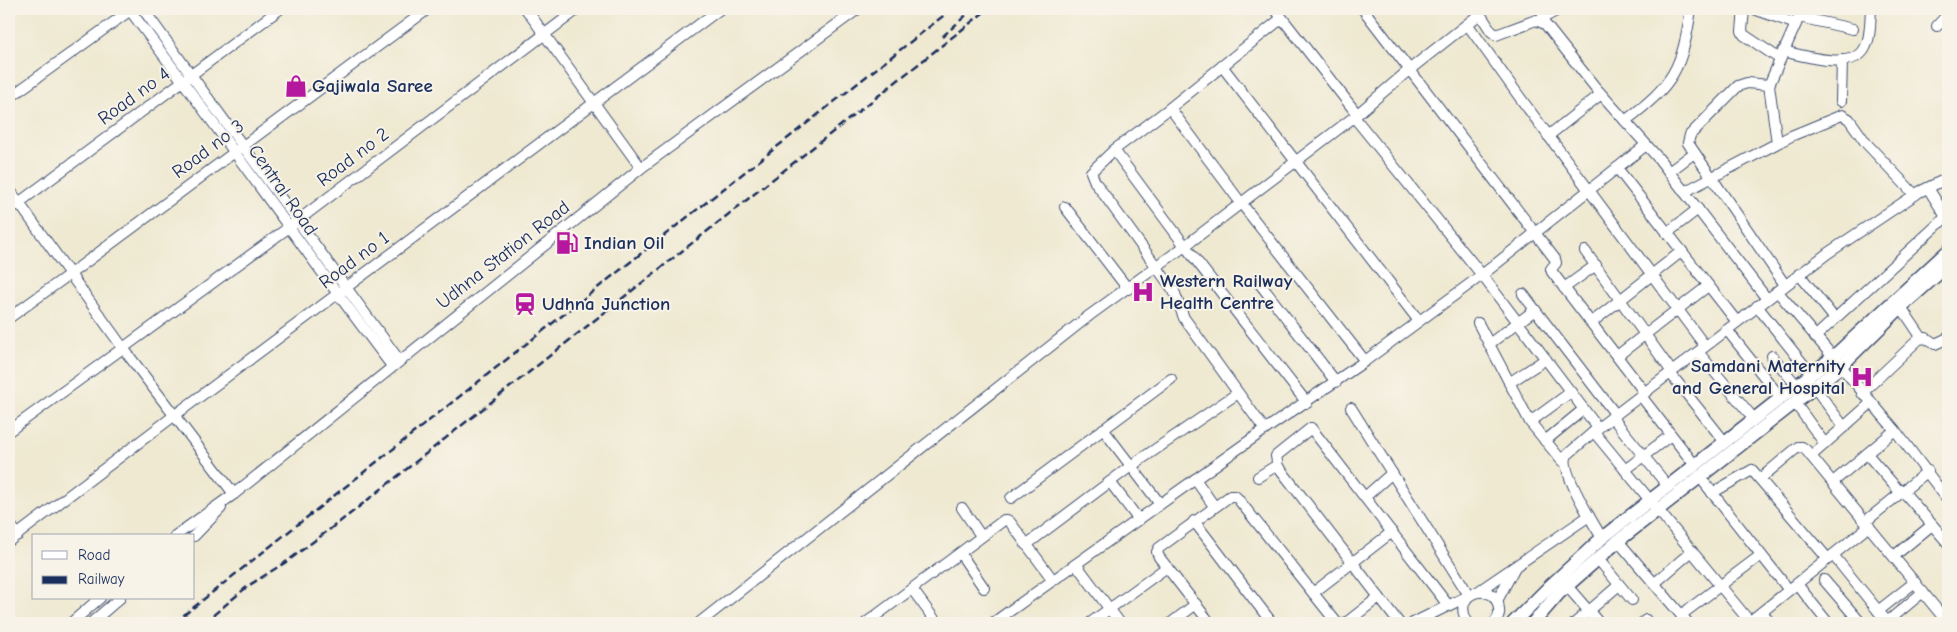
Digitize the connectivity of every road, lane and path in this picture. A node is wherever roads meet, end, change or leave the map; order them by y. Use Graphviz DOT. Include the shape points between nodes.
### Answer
graph roads {
  1 [pos="131,9"];
  2 [pos="143,9"];
  3 [pos="280,9"];
  4 [pos="428,9"];
  5 [pos="526,9"];
  6 [pos="578,9"];
  7 [pos="720,9"];
  8 [pos="858,9"];
  9 [pos="1275,9"];
  10 [pos="1363,9"];
  11 [pos="1560,9"];
  12 [pos="1691,9"];
  13 [pos="1744,9"];
  14 [pos="1754,9"];
  15 [pos="1871,9"];
  16 [pos="1479,12"];
  17 [pos="1948,14"];
  18 [pos="1798,17"];
  19 [pos="1282,18"];
  20 [pos="1539,20"];
  21 [pos="1468,25"];
  22 [pos="1937,26"];
  23 [pos="1853,28"];
  24 [pos="544,34"];
  25 [pos="1782,55"];
  26 [pos="1842,60"];
  27 [pos="1222,66"];
  28 [pos="1409,70"];
  29 [pos="188,79"];
  30 [pos="1769,85"];
  31 [pos="1601,94"];
  32 [pos="9,98"];
  33 [pos="1841,101"];
  34 [pos="594,103"];
  35 [pos="1170,108"];
  36 [pos="1356,115"];
  37 [pos="1625,121"];
  38 [pos="1548,136"];
  39 [pos="1777,143"];
  40 [pos="1646,145"];
  41 [pos="239,148"];
  42 [pos="1114,150"];
  43 [pos="1694,153"];
  44 [pos="1297,160"];
  45 [pos="641,168"];
  46 [pos="1617,168"];
  47 [pos="1669,172"];
  48 [pos="1711,178"];
  49 [pos="1948,178"];
  50 [pos="1928,188"];
  51 [pos="9,189"];
  52 [pos="1589,190"];
  53 [pos="1684,192"];
  54 [pos="1915,195"];
  55 [pos="19,203"];
  56 [pos="1241,203"];
  57 [pos="1065,206"];
  58 [pos="1698,209"];
  59 [pos="9,210"];
  60 [pos="1947,218"];
  61 [pos="297,222"];
  62 [pos="288,228"];
  63 [pos="1535,233"];
  64 [pos="1668,233"];
  65 [pos="1185,246"];
  66 [pos="1585,251"];
  67 [pos="1682,251"];
  68 [pos="1948,251"];
  69 [pos="1596,265"];
  70 [pos="1948,265"];
  71 [pos="1157,267"];
  72 [pos="70,274"];
  73 [pos="1800,274"];
  74 [pos="1482,275"];
  75 [pos="1652,275"];
  76 [pos="1257,280"];
  77 [pos="1708,286"];
  78 [pos="1128,288"];
  79 [pos="1564,288"];
  80 [pos="1781,288"];
  81 [pos="341,291"];
  82 [pos="1523,294"];
  83 [pos="1620,299"];
  84 [pos="1767,299"];
  85 [pos="1757,306"];
  86 [pos="1902,307"];
  87 [pos="1678,309"];
  88 [pos="1535,310"];
  89 [pos="9,318"];
  90 [pos="1835,319"];
  91 [pos="1419,321"];
  92 [pos="1736,322"];
  93 [pos="1478,323"];
  94 [pos="1518,323"];
  95 [pos="1591,323"];
  96 [pos="1727,330"];
  97 [pos="1645,334"];
  98 [pos="1815,337"];
  99 [pos="1922,338"];
  100 [pos="1948,338"];
  101 [pos="1489,344"];
  102 [pos="123,348"];
  103 [pos="1702,349"];
  104 [pos="1616,356"];
  105 [pos="1772,356"];
  106 [pos="1546,359"];
  107 [pos="1365,362"];
  108 [pos="1836,362"];
  109 [pos="396,363"];
  110 [pos="1671,372"];
  111 [pos="1811,374"];
  112 [pos="1171,379"];
  113 [pos="1336,382"];
  114 [pos="1509,382"];
  115 [pos="1797,386"];
  116 [pos="1815,388"];
  117 [pos="1571,392"];
  118 [pos="1238,393"];
  119 [pos="1862,393"];
  120 [pos="1643,394"];
  121 [pos="1781,398"];
  122 [pos="1307,403"];
  123 [pos="1795,403"];
  124 [pos="1871,403"];
  125 [pos="1351,408"];
  126 [pos="1584,409"];
  127 [pos="175,415"];
  128 [pos="1614,416"];
  129 [pos="1754,419"];
  130 [pos="1530,422"];
  131 [pos="1844,427"];
  132 [pos="1103,429"];
  133 [pos="1265,430"];
  134 [pos="1596,430"];
  135 [pos="1895,430"];
  136 [pos="9,431"];
  137 [pos="1671,435"];
  138 [pos="1545,441"];
  139 [pos="1724,441"];
  140 [pos="1825,444"];
  141 [pos="1867,454"];
  142 [pos="1644,456"];
  143 [pos="1811,456"];
  144 [pos="1565,459"];
  145 [pos="1131,466"];
  146 [pos="1278,466"];
  147 [pos="1625,470"];
  148 [pos="1696,470"];
  149 [pos="1928,471"];
  150 [pos="1392,473"];
  151 [pos="1258,477"];
  152 [pos="1761,478"];
  153 [pos="1195,479"];
  154 [pos="1110,482"];
  155 [pos="1833,482"];
  156 [pos="1667,485"];
  157 [pos="1901,491"];
  158 [pos="1712,493"];
  159 [pos="234,494"];
  160 [pos="1365,497"];
  161 [pos="1011,498"];
  162 [pos="1948,500"];
  163 [pos="1160,504"];
  164 [pos="1653,505"];
  165 [pos="1214,506"];
  166 [pos="962,508"];
  167 [pos="1589,516"];
  168 [pos="1138,520"];
  169 [pos="1194,521"];
  170 [pos="9,523"];
  171 [pos="1867,524"];
  172 [pos="1932,525"];
  173 [pos="1392,532"];
  174 [pos="178,534"];
  175 [pos="18,535"];
  176 [pos="195,535"];
  177 [pos="982,536"];
  178 [pos="1602,538"];
  179 [pos="9,541"];
  180 [pos="1618,541"];
  181 [pos="1948,543"];
  182 [pos="1026,545"];
  183 [pos="1692,551"];
  184 [pos="960,553"];
  185 [pos="1761,555"];
  186 [pos="1894,556"];
  187 [pos="1830,557"];
  188 [pos="1598,558"];
  189 [pos="1352,562"];
  190 [pos="1076,564"];
  191 [pos="1515,566"];
  192 [pos="1167,567"];
  193 [pos="1053,580"];
  194 [pos="1824,580"];
  195 [pos="1915,582"];
  196 [pos="1655,583"];
  197 [pos="1619,584"];
  198 [pos="1567,586"];
  199 [pos="1721,586"];
  200 [pos="1793,587"];
  201 [pos="984,588"];
  202 [pos="912,589"];
  203 [pos="1472,592"];
  204 [pos="1923,592"];
  205 [pos="1313,593"];
  206 [pos="1379,597"];
  207 [pos="98,600"];
  208 [pos="118,600"];
  209 [pos="1632,600"];
  210 [pos="1497,602"];
  211 [pos="1196,604"];
  212 [pos="1448,605"];
  213 [pos="1110,609"];
  214 [pos="1588,611"];
  215 [pos="1762,612"];
  216 [pos="1681,614"];
  217 [pos="1884,620"];
  218 [pos="1947,621"];
  219 [pos="71,623"];
  220 [pos="91,623"];
  221 [pos="700,623"];
  222 [pos="866,623"];
  223 [pos="937,623"];
  224 [pos="993,623"];
  225 [pos="1090,623"];
  226 [pos="1120,623"];
  227 [pos="1170,623"];
  228 [pos="1210,623"];
  229 [pos="1272,623"];
  230 [pos="1337,623"];
  231 [pos="1346,623"];
  232 [pos="1399,623"];
  233 [pos="1413,623"];
  234 [pos="1468,623"];
  235 [pos="1494,623"];
  236 [pos="1513,623"];
  237 [pos="1533,623"];
  238 [pos="1575,623"];
  239 [pos="1599,623"];
  240 [pos="1688,623"];
  241 [pos="1749,623"];
  242 [pos="1770,623"];
  243 [pos="1828,623"];
  244 [pos="1861,623"];
  1 -- 29 [label="street, Central Road"];
  1 -- 32 [label="street"];
  2 -- 29 [label="street, Central Road"];
  3 -- 29 [label="street, Road no 4"];
  4 -- 41 [label="street, Road no 3"];
  5 -- 24 [label="street"];
  6 -- 24 [label="street, Road no 2"];
  7 -- 34 [label="street, Road no 1"];
  8 -- 45 [label="street, Udhna Station Road"];
  9 -- 19 [label="street"];
  10 -- 28 [label="street"];
  11 -- 20 [label="street"];
  12 -- 37 [label="street" via="1685,47 1674,74 1656,97"];
  13 -- 25 [label="street" via="1744,35"];
  14 -- 18 [label="street"];
  15 -- 26 [label="street" via="1865,49"];
  16 -- 20 [label="street" via="1496,35"];
  16 -- 21 [label="street"];
  17 -- 22 [label="street"];
  18 -- 23 [label="street"];
  18 -- 25 [label="street"];
  19 -- 27 [label="street"];
  19 -- 36 [label="street"];
  20 -- 31 [label="street"];
  21 -- 28 [label="street"];
  21 -- 38 [label="street"];
  24 -- 34 [label="street"];
  24 -- 61 [label="street, Road no 2"];
  25 -- 26 [label="street"];
  25 -- 30 [label="street"];
  26 -- 33 [label="street"];
  27 -- 35 [label="street"];
  27 -- 44 [label="street"];
  28 -- 36 [label="street"];
  28 -- 63 [label="street"];
  29 -- 41 [label="street, Central Road"];
  29 -- 55 [label="street, Road no 4"];
  30 -- 39 [label="street"];
  30 -- 43 [label="street" via="1747,83 1738,86 1690,135 1688,143"];
  31 -- 37 [label="street"];
  31 -- 38 [label="street"];
  34 -- 45 [label="street"];
  34 -- 81 [label="street, Road no 1"];
  35 -- 42 [label="street"];
  35 -- 56 [label="street"];
  36 -- 44 [label="street"];
  36 -- 74 [label="street"];
  37 -- 40 [label="street"];
  38 -- 52 [label="street"];
  39 -- 48 [label="street"];
  39 -- 54 [label="street" via="1837,116 1846,117"];
  40 -- 46 [label="street"];
  40 -- 47 [label="street"];
  41 -- 61 [label="street, Central Road"];
  41 -- 62 [label="street, Central Road"];
  41 -- 72 [label="street, Road no 3"];
  42 -- 65 [label="street"];
  42 -- 71 [label="street" via="1093,169 1091,175"];
  43 -- 47 [label="street"];
  43 -- 48 [label="street"];
  44 -- 56 [label="street"];
  44 -- 91 [label="street"];
  45 -- 109 [label="street, Udhna Station Road"];
  46 -- 52 [label="street"];
  46 -- 64 [label="street"];
  47 -- 53 [label="street"];
  48 -- 53 [label="street"];
  48 -- 80 [label="street"];
  49 -- 50 [label="street"];
  50 -- 54 [label="street"];
  50 -- 60 [label="street"];
  51 -- 55 [label="street"];
  52 -- 63 [label="street"];
  52 -- 75 [label="street"];
  53 -- 58 [label="street"];
  54 -- 73 [label="street"];
  55 -- 59 [label="street, Road no 4"];
  55 -- 72 [label="street"];
  56 -- 65 [label="street"];
  56 -- 107 [label="street"];
  57 -- 78 [label="street"];
  58 -- 64 [label="street"];
  58 -- 84 [label="street"];
  60 -- 90 [label="street"];
  61 -- 62 [label="street, Road no 2"];
  61 -- 81 [label="street, Central Road"];
  62 -- 81 [label="street, Central Road"];
  62 -- 102 [label="street, Road no 2"];
  63 -- 74 [label="street"];
  63 -- 79 [label="street" via="1554,258 1556,263 1551,270"];
  64 -- 67 [label="street"];
  65 -- 71 [label="street"];
  65 -- 122 [label="street"];
  66 -- 69 [label="street"];
  67 -- 75 [label="street"];
  67 -- 77 [label="street"];
  68 -- 108 [label="main road"];
  69 -- 79 [label="street"];
  69 -- 83 [label="street"];
  70 -- 86 [label="main road"];
  71 -- 78 [label="street"];
  71 -- 118 [label="street" via="1176,294 1184,318"];
  72 -- 89 [label="street, Road no 3"];
  72 -- 102 [label="street"];
  73 -- 80 [label="street"];
  73 -- 90 [label="street"];
  74 -- 91 [label="street"];
  74 -- 94 [label="street"];
  75 -- 83 [label="street"];
  75 -- 87 [label="street"];
  76 -- 113 [label="street"];
  77 -- 87 [label="street"];
  77 -- 92 [label="street"];
  78 -- 221 [label="street"];
  79 -- 95 [label="street"];
  80 -- 84 [label="street"];
  80 -- 98 [label="street"];
  81 -- 109 [label="street, Central Road"];
  81 -- 127 [label="street, Road no 1"];
  82 -- 88 [label="street"];
  83 -- 95 [label="street"];
  83 -- 97 [label="street"];
  84 -- 85 [label="street"];
  85 -- 92 [label="street"];
  85 -- 111 [label="street"];
  86 -- 99 [label="street"];
  86 -- 108 [label="main road"];
  87 -- 97 [label="street"];
  87 -- 103 [label="street"];
  88 -- 94 [label="street"];
  88 -- 128 [label="street"];
  90 -- 98 [label="street"];
  91 -- 107 [label="street"];
  92 -- 96 [label="street"];
  93 -- 101 [label="street"];
  94 -- 101 [label="street"];
  94 -- 106 [label="street"];
  95 -- 104 [label="street"];
  96 -- 103 [label="street"];
  96 -- 121 [label="street"];
  97 -- 104 [label="street"];
  97 -- 110 [label="street"];
  98 -- 108 [label="street"];
  99 -- 100 [label="street" via="1935,344"];
  99 -- 119 [label="street"];
  101 -- 114 [label="street"];
  102 -- 127 [label="street"];
  102 -- 136 [label="street, Road no 2"];
  103 -- 110 [label="street"];
  103 -- 129 [label="street"];
  104 -- 120 [label="street"];
  105 -- 115 [label="street"];
  106 -- 114 [label="street"];
  106 -- 117 [label="street"];
  107 -- 113 [label="street"];
  108 -- 111 [label="main road"];
  108 -- 116 [label="main road"];
  108 -- 119 [label="street"];
  109 -- 159 [label="street, Udhna Station Road"];
  110 -- 120 [label="street"];
  110 -- 139 [label="street"];
  111 -- 115 [label="main road"];
  112 -- 132 [label="street"];
  113 -- 122 [label="street"];
  114 -- 130 [label="street"];
  115 -- 121 [label="main road"];
  116 -- 123 [label="main road"];
  116 -- 131 [label="street"];
  117 -- 126 [label="street"];
  117 -- 130 [label="street"];
  118 -- 133 [label="street"];
  118 -- 145 [label="street"];
  119 -- 124 [label="street"];
  120 -- 128 [label="street"];
  120 -- 137 [label="street"];
  121 -- 129 [label="main road"];
  122 -- 133 [label="street"];
  123 -- 140 [label="street"];
  123 -- 148 [label="main road"];
  124 -- 131 [label="street"];
  124 -- 135 [label="street"];
  125 -- 150 [label="street"];
  126 -- 134 [label="street"];
  126 -- 138 [label="street"];
  127 -- 159 [label="street"];
  127 -- 175 [label="street, Road no 1"];
  128 -- 134 [label="street"];
  128 -- 142 [label="street"];
  129 -- 139 [label="main road"];
  130 -- 138 [label="street"];
  131 -- 140 [label="street"];
  132 -- 145 [label="street"];
  132 -- 161 [label="street"];
  133 -- 153 [label="street"];
  134 -- 144 [label="street"];
  134 -- 147 [label="street"];
  135 -- 141 [label="street"];
  135 -- 149 [label="street"];
  137 -- 142 [label="street"];
  137 -- 148 [label="street"];
  138 -- 144 [label="street" via="1562,461"];
  139 -- 148 [label="main road"];
  140 -- 143 [label="street"];
  141 -- 155 [label="street"];
  141 -- 157 [label="street"];
  142 -- 147 [label="street"];
  142 -- 156 [label="street"];
  143 -- 152 [label="street" via="1798,447"];
  143 -- 155 [label="street"];
  144 -- 167 [label="street" via="1566,469"];
  145 -- 154 [label="street"];
  145 -- 163 [label="street"];
  146 -- 151 [label="street"];
  146 -- 160 [label="street" via="1276,456 1311,428"];
  146 -- 189 [label="street"];
  147 -- 164 [label="street"];
  148 -- 156 [label="main road"];
  148 -- 158 [label="street"];
  148 -- 164 [label="main road"];
  149 -- 157 [label="street"];
  149 -- 162 [label="street"];
  150 -- 160 [label="street"];
  150 -- 203 [label="street"];
  152 -- 158 [label="street" via="1755,471 1748,470"];
  152 -- 187 [label="street"];
  153 -- 163 [label="street"];
  153 -- 165 [label="street"];
  154 -- 168 [label="street"];
  154 -- 182 [label="street"];
  155 -- 171 [label="street"];
  156 -- 164 [label="main road"];
  157 -- 171 [label="street"];
  157 -- 172 [label="street"];
  158 -- 185 [label="street"];
  159 -- 174 [label="street, Udhna Station Road"];
  159 -- 176 [label="street"];
  160 -- 173 [label="street"];
  163 -- 168 [label="street"];
  164 -- 178 [label="main road"];
  164 -- 180 [label="main road"];
  164 -- 183 [label="street"];
  165 -- 169 [label="street"];
  165 -- 205 [label="street" via="1226,497 1235,496"];
  166 -- 177 [label="street"];
  167 -- 178 [label="street"];
  167 -- 191 [label="street"];
  168 -- 190 [label="street"];
  169 -- 192 [label="street" via="1159,548 1159,557"];
  169 -- 229 [label="street"];
  170 -- 175 [label="street"];
  171 -- 186 [label="street"];
  171 -- 187 [label="street"];
  172 -- 181 [label="street"];
  172 -- 186 [label="street"];
  173 -- 189 [label="street"];
  173 -- 212 [label="street"];
  175 -- 179 [label="street, Road no 1"];
  177 -- 182 [label="street" via="1007,520"];
  177 -- 184 [label="street"];
  178 -- 236 [label="main road"];
  180 -- 188 [label="main road"];
  180 -- 196 [label="street"];
  182 -- 193 [label="street"];
  183 -- 196 [label="street"];
  183 -- 199 [label="street"];
  184 -- 201 [label="street"];
  184 -- 202 [label="street"];
  185 -- 199 [label="street"];
  185 -- 200 [label="street"];
  186 -- 195 [label="street"];
  187 -- 200 [label="street"];
  187 -- 217 [label="street"];
  188 -- 197 [label="street"];
  188 -- 198 [label="main road"];
  189 -- 205 [label="street"];
  189 -- 206 [label="street"];
  190 -- 193 [label="street"];
  190 -- 213 [label="street"];
  191 -- 203 [label="street"];
  191 -- 210 [label="street"];
  192 -- 211 [label="street"];
  192 -- 213 [label="street"];
  193 -- 224 [label="street"];
  194 -- 244 [label="street"];
  195 -- 204 [label="street"];
  195 -- 217 [label="street"];
  196 -- 216 [label="street"];
  197 -- 209 [label="street"];
  197 -- 214 [label="street"];
  198 -- 214 [label="street"];
  198 -- 237 [label="main road"];
  199 -- 216 [label="street"];
  199 -- 241 [label="street"];
  200 -- 215 [label="street"];
  200 -- 243 [label="street"];
  202 -- 222 [label="street"];
  202 -- 223 [label="street"];
  203 -- 210 [label="street" via="1488,592"];
  203 -- 212 [label="street"];
  203 -- 234 [label="street" via="1463,608 1463,616"];
  204 -- 217 [label="street"];
  204 -- 218 [label="street"];
  205 -- 230 [label="street"];
  206 -- 231 [label="street"];
  206 -- 232 [label="street"];
  207 -- 219 [label="street"];
  208 -- 220 [label="street"];
  210 -- 235 [label="street" via="1500,612"];
  211 -- 227 [label="street"];
  211 -- 228 [label="street"];
  212 -- 233 [label="street"];
  213 -- 225 [label="street"];
  213 -- 226 [label="street"];
  214 -- 238 [label="street"];
  214 -- 239 [label="street"];
  215 -- 241 [label="street"];
  215 -- 242 [label="street"];
  216 -- 240 [label="street"];
}
